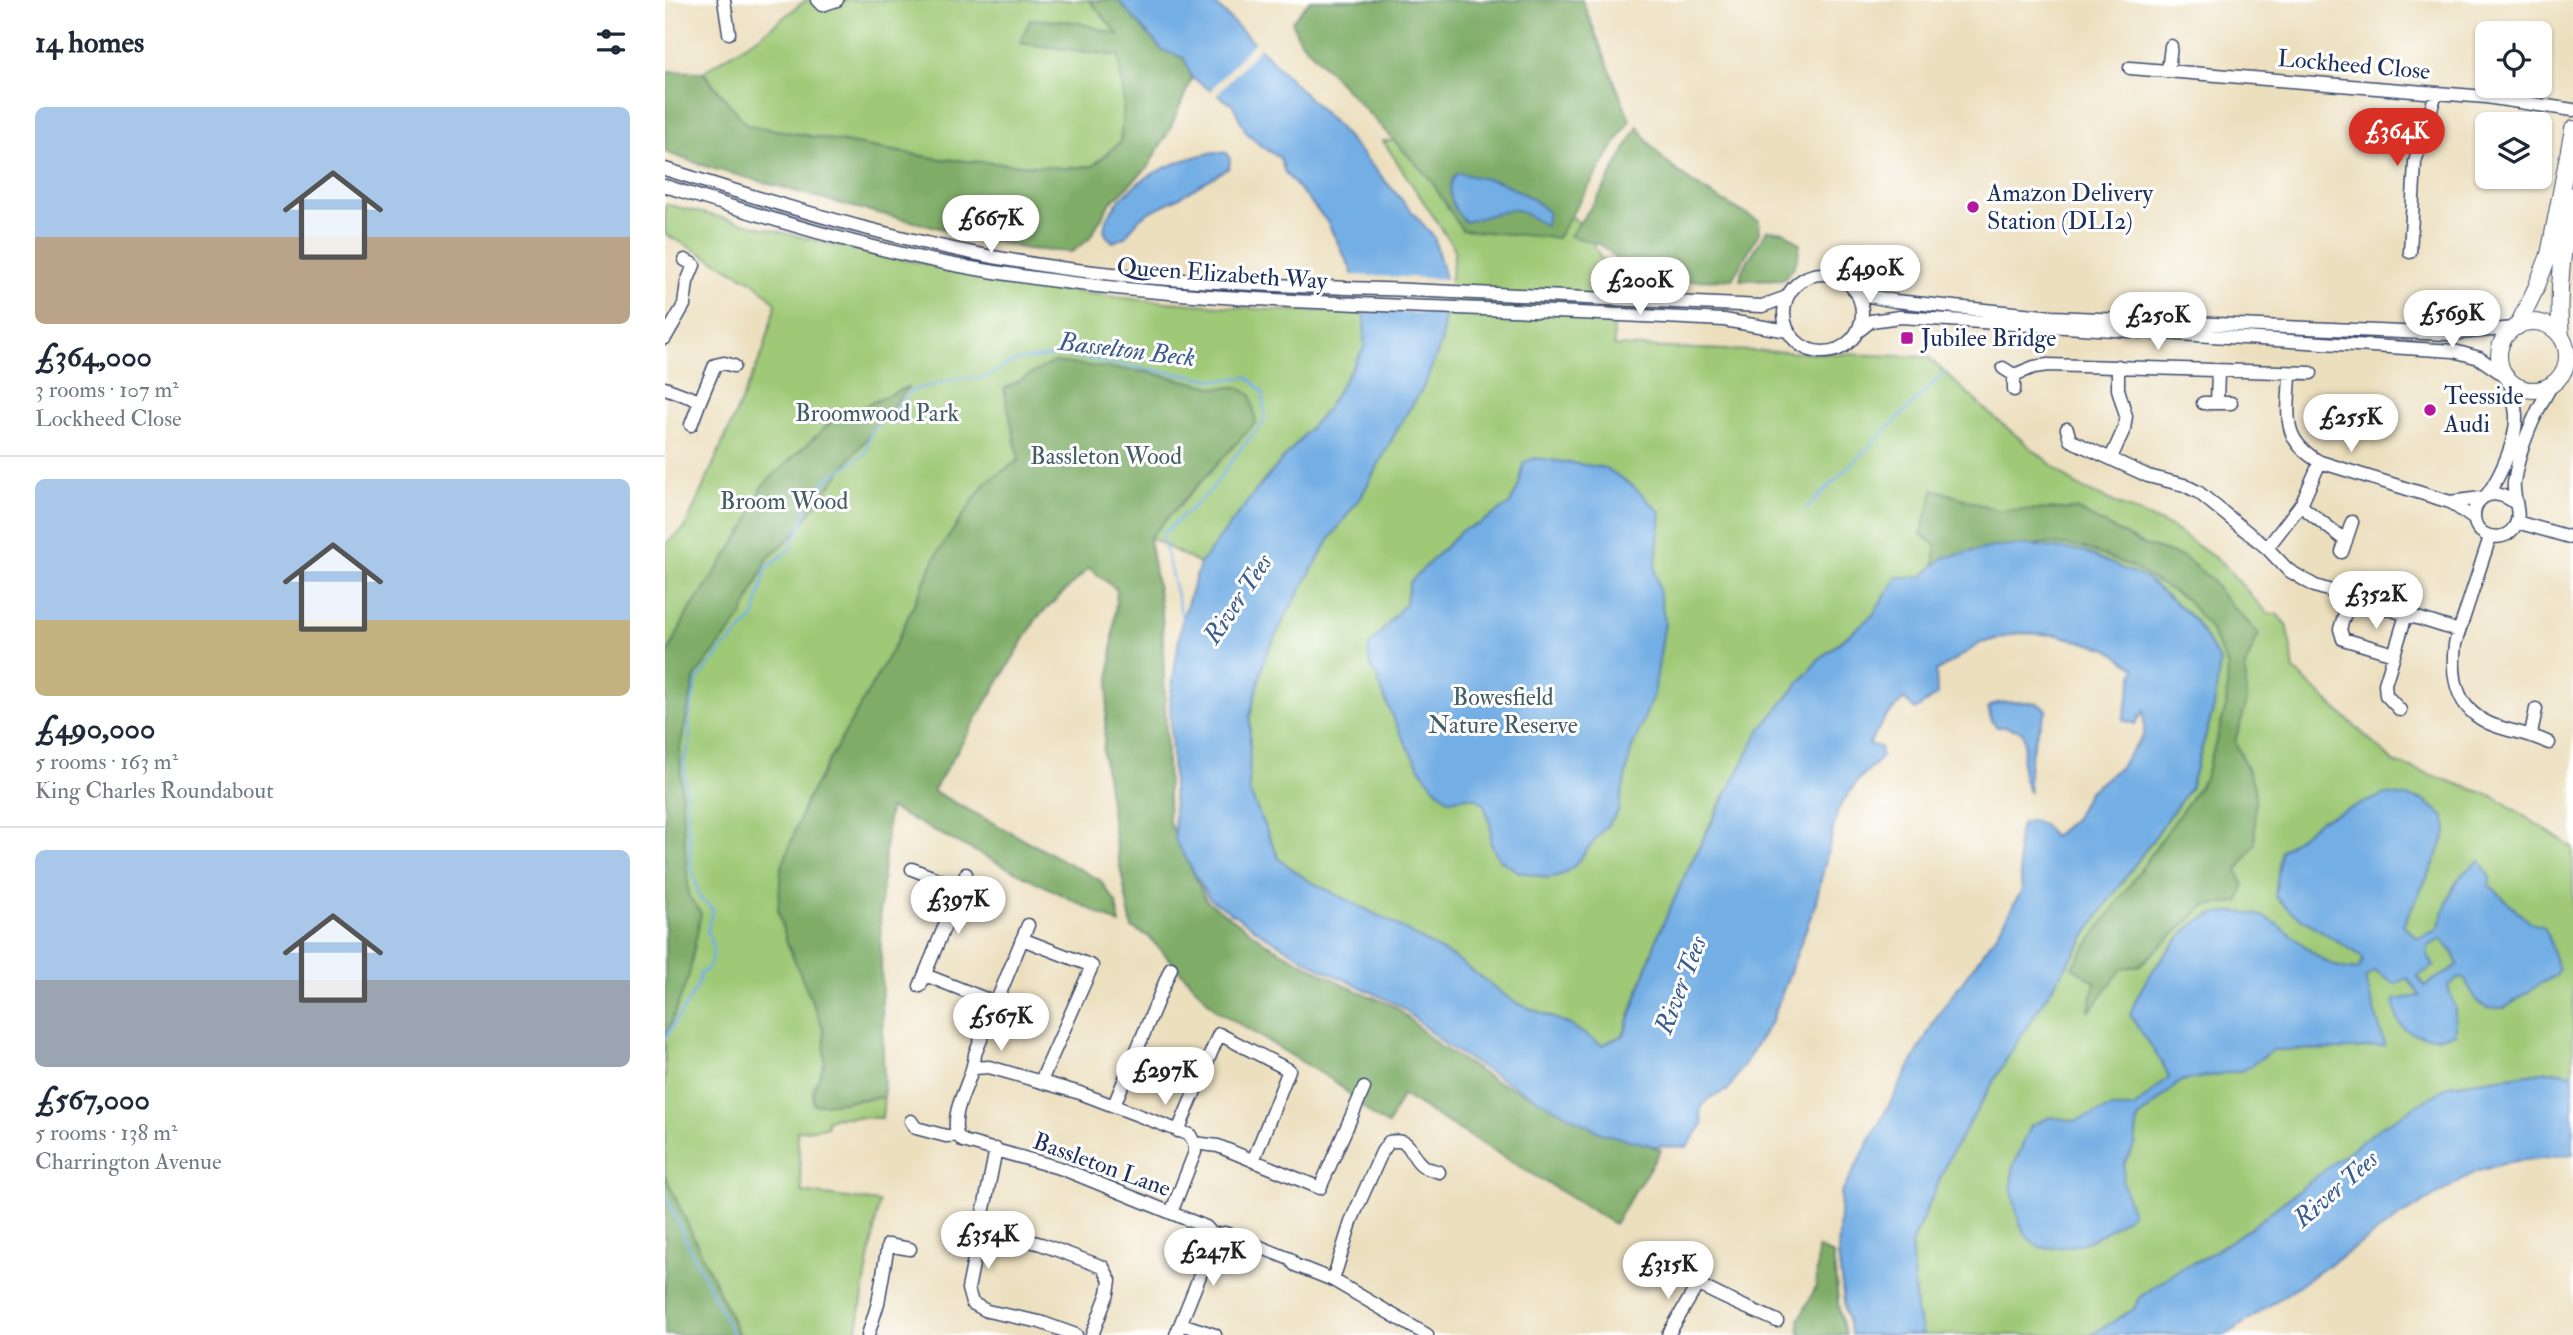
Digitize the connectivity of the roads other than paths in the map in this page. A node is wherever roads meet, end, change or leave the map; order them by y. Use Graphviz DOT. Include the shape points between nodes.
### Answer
graph roads {
  1 [pos="724,0"];
  2 [pos="817,0"];
  3 [pos="837,0"];
  4 [pos="729,33"];
  5 [pos="2171,46"];
  6 [pos="2130,68"];
  7 [pos="2168,71"];
  8 [pos="2435,93"];
  9 [pos="2573,110"];
  10 [pos="2573,129"];
  11 [pos="665,169"];
  12 [pos="665,186"];
  13 [pos="2573,195"];
  14 [pos="2410,252"];
  15 [pos="694,266"];
  16 [pos="1857,294"];
  17 [pos="1787,297"];
  18 [pos="2515,328"];
  19 [pos="1788,331"];
  20 [pos="1857,332"];
  21 [pos="665,338"];
  22 [pos="2566,340"];
  23 [pos="704,356"];
  24 [pos="715,365"];
  25 [pos="734,366"];
  26 [pos="2118,366"];
  27 [pos="2218,371"];
  28 [pos="2290,373"];
  29 [pos="2311,373"];
  30 [pos="2508,379"];
  31 [pos="2573,379"];
  32 [pos="2553,385"];
  33 [pos="665,388"];
  34 [pos="2014,390"];
  35 [pos="699,401"];
  36 [pos="2203,403"];
  37 [pos="691,425"];
  38 [pos="2067,440"];
  39 [pos="2111,458"];
  40 [pos="2320,462"];
  41 [pos="2484,497"];
  42 [pos="2450,502"];
  43 [pos="2514,502"];
  44 [pos="2300,505"];
  45 [pos="2474,519"];
  46 [pos="2352,522"];
  47 [pos="2517,522"];
  48 [pos="2490,537"];
  49 [pos="2573,538"];
  50 [pos="2267,548"];
  51 [pos="2350,597"];
  52 [pos="2406,615"];
  53 [pos="2459,631"];
  54 [pos="2394,654"];
  55 [pos="2536,709"];
  56 [pos="2400,710"];
  57 [pos="2531,734"];
  58 [pos="2549,743"];
  59 [pos="912,869"];
  60 [pos="966,874"];
  61 [pos="960,888"];
  62 [pos="1028,925"];
  63 [pos="1022,939"];
  64 [pos="1171,968"];
  65 [pos="996,1003"];
  66 [pos="975,1068"];
  67 [pos="1041,1081"];
  68 [pos="1364,1088"];
  69 [pos="1114,1105"];
  70 [pos="911,1121"];
  71 [pos="1178,1131"];
  72 [pos="957,1135"];
  73 [pos="1194,1143"];
  74 [pos="996,1149"];
  75 [pos="1253,1161"];
  76 [pos="1439,1172"];
  77 [pos="1171,1213"];
  78 [pos="980,1228"];
  79 [pos="1213,1235"];
  80 [pos="910,1249"];
  81 [pos="1655,1249"];
  82 [pos="1333,1280"];
  83 [pos="1697,1284"];
  84 [pos="1777,1321"];
  85 [pos="1039,1329"];
  86 [pos="1178,1330"];
  87 [pos="868,1335"];
  88 [pos="1076,1335"];
  89 [pos="1092,1335"];
  90 [pos="1215,1335"];
  91 [pos="1427,1335"];
  92 [pos="1668,1335"];
  1 -- 4 [label="street"];
  2 -- 3 [label="street" via="822,5"];
  5 -- 7 [label="street"];
  6 -- 7 [label="street, Lockheed Close"];
  7 -- 8 [label="street, Lockheed Close"];
  8 -- 9 [label="street, Lockheed Close"];
  8 -- 14 [label="street" via="2415,162"];
  10 -- 18 [label="main road" via="2549,255"];
  11 -- 17 [label="street, Queen Elizabeth Way" via="887,235 1059,267 1322,287 1762,306"];
  12 -- 19 [label="street, Queen Elizabeth Way" via="884,250 1060,282 1322,303 1724,320"];
  13 -- 22 [label="main road" via="2559,277 2558,309"];
  15 -- 21 [label="street" via="684,304"];
  16 -- 17 [label="street" via="1841,278 1818,274 1797,282"];
  16 -- 18 [label="street" via="2053,317 2448,334"];
  16 -- 20 [label="street" via="1862,317"];
  17 -- 19 [label="street" via="1784,316"];
  18 -- 22 [label="main road" via="2545,324"];
  18 -- 30 [label="main road" via="2500,353"];
  19 -- 20 [label="street" via="1804,347 1826,352 1847,344"];
  20 -- 30 [label="street" via="1871,321 1900,317 2454,351 2479,358"];
  22 -- 32 [label="main road" via="2564,371"];
  23 -- 24 [label="street"];
  24 -- 25 [label="street"];
  24 -- 35 [label="street"];
  26 -- 27 [label="street"];
  26 -- 34 [label="street" via="2048,365 2008,371"];
  26 -- 39 [label="street" via="2126,416"];
  27 -- 28 [label="street"];
  27 -- 36 [label="street" via="2224,403"];
  28 -- 29 [label="street"];
  28 -- 40 [label="street" via="2291,435 2299,448"];
  30 -- 32 [label="main road" via="2532,390"];
  30 -- 41 [label="street" via="2516,416 2514,429 2502,470"];
  31 -- 32 [label="main road"];
  32 -- 43 [label="street" via="2530,428 2514,484"];
  33 -- 35 [label="street"];
  35 -- 37 [label="street"];
  38 -- 39 [label="street"];
  39 -- 50 [label="street" via="2199,492"];
  40 -- 42 [label="street"];
  40 -- 44 [label="street"];
  41 -- 42 [label="street"];
  41 -- 43 [label="street" via="2502,494"];
  41 -- 45 [label="street" via="2475,508"];
  42 -- 45 [label="street"];
  43 -- 47 [label="street"];
  44 -- 46 [label="street" via="2344,547"];
  44 -- 50 [label="street"];
  45 -- 48 [label="street" via="2479,530"];
  47 -- 48 [label="street" via="2508,534"];
  47 -- 49 [label="street"];
  48 -- 53 [label="street"];
  50 -- 51 [label="street" via="2304,581"];
  51 -- 52 [label="street"];
  51 -- 54 [label="street" via="2340,629 2343,639"];
  52 -- 53 [label="street"];
  52 -- 54 [label="street"];
  53 -- 57 [label="street" via="2453,677 2467,707 2500,728"];
  54 -- 56 [label="street" via="2386,695"];
  55 -- 57 [label="street"];
  57 -- 58 [label="street"];
  59 -- 61 [label="street"];
  60 -- 61 [label="street"];
  61 -- 65 [label="street" via="922,981"];
  62 -- 63 [label="street"];
  63 -- 65 [label="street"];
  63 -- 67 [label="street" via="1091,965 1056,1057"];
  64 -- 69 [label="street"];
  65 -- 66 [label="street" via="975,1054"];
  66 -- 67 [label="street" via="989,1067"];
  66 -- 72 [label="street" via="968,1076 955,1123"];
  67 -- 69 [label="street"];
  68 -- 75 [label="street" via="1320,1188"];
  69 -- 71 [label="street"];
  70 -- 72 [label="street, Bassleton Lane" via="916,1128"];
  71 -- 73 [label="street"];
  71 -- 75 [label="street" via="1219,1034 1289,1070"];
  72 -- 74 [label="street, Bassleton Lane" via="963,1141"];
  73 -- 75 [label="street" via="1218,1146"];
  73 -- 77 [label="street" via="1195,1153"];
  74 -- 77 [label="street, Bassleton Lane" via="1063,1169"];
  74 -- 78 [label="street"];
  76 -- 82 [label="street" via="1422,1173 1406,1143 1389,1142 1352,1219"];
  77 -- 79 [label="street, Bassleton Lane" via="1206,1227"];
  78 -- 85 [label="street" via="968,1289 972,1303"];
  78 -- 89 [label="street" via="1103,1267 1110,1280 1108,1293"];
  79 -- 82 [label="street, Bassleton Lane" via="1225,1233"];
  79 -- 86 [label="street"];
  80 -- 87 [label="street" via="888,1245"];
  81 -- 83 [label="street"];
  82 -- 91 [label="street, Bassleton Lane"];
  83 -- 84 [label="street"];
  83 -- 92 [label="street"];
  85 -- 88 [label="street"];
  86 -- 90 [label="street"];
}
